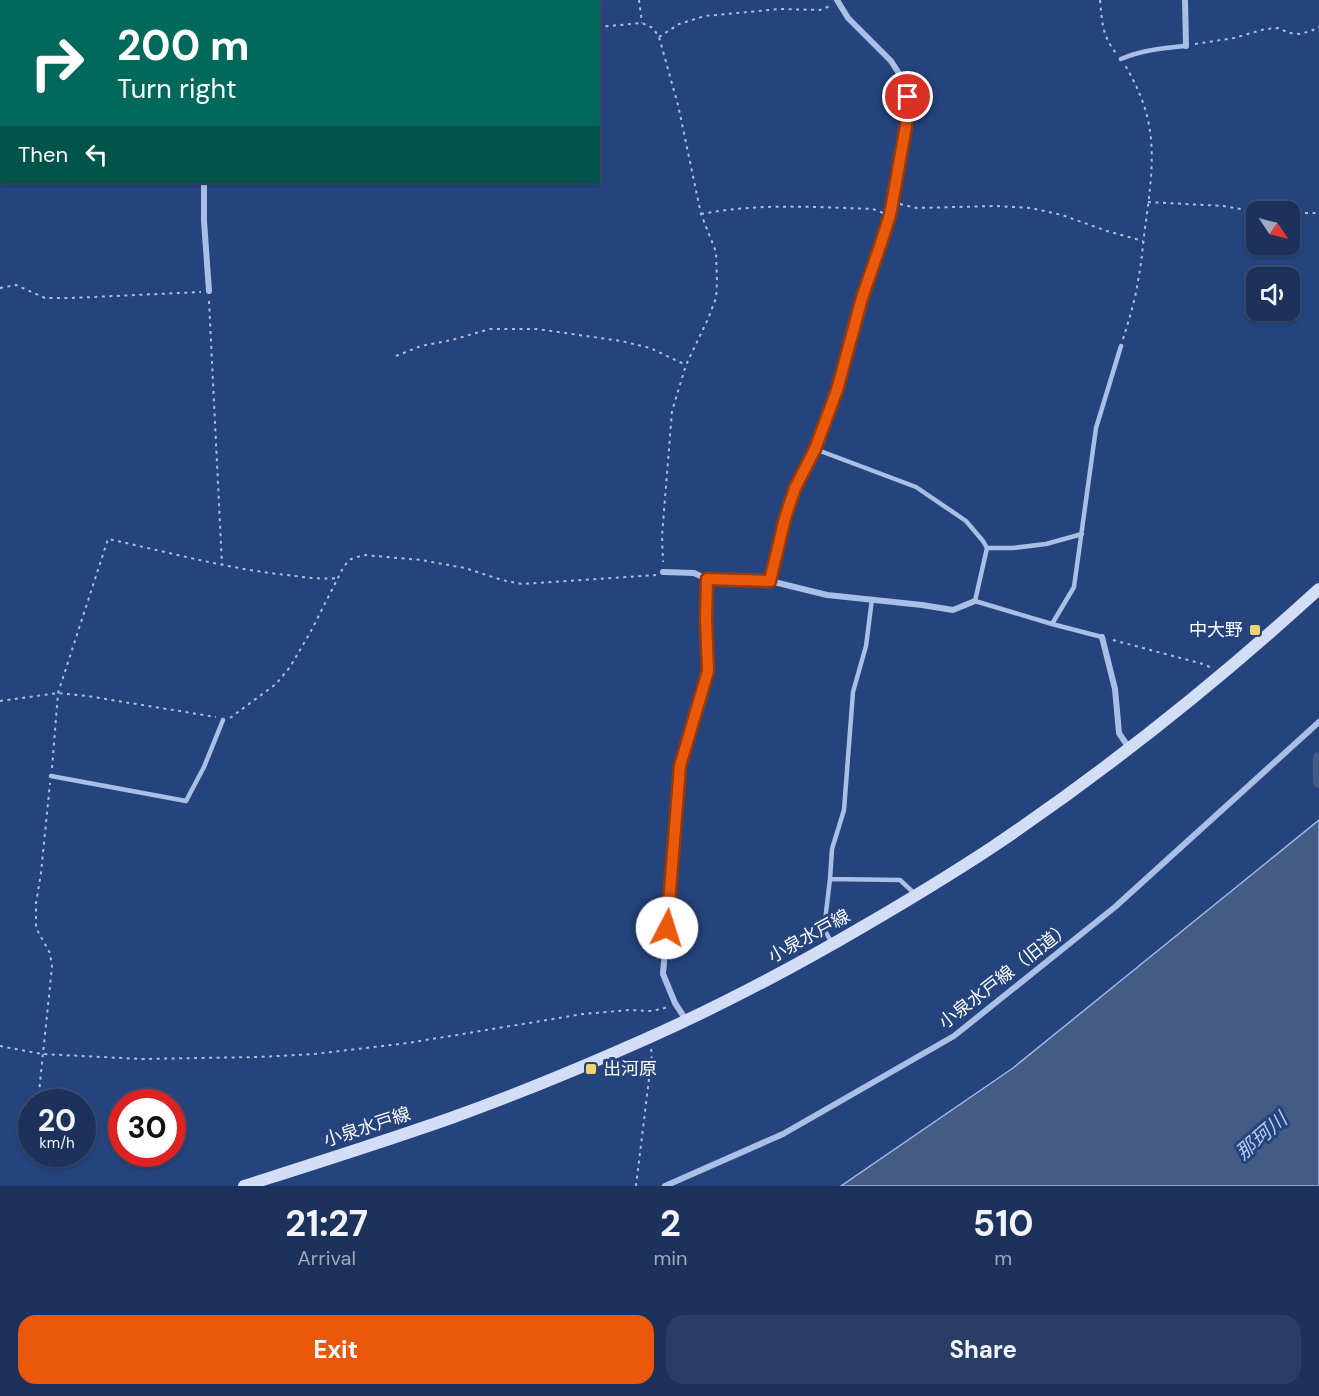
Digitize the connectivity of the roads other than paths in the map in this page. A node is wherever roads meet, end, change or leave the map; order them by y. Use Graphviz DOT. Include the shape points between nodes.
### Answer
graph roads {
  1 [pos="1185,0"];
  2 [pos="838,2"];
  3 [pos="1186,46"];
  4 [pos="1121,59"];
  5 [pos="204,183"];
  6 [pos="209,291"];
  7 [pos="1121,346"];
  8 [pos="815,449"];
  9 [pos="1082,534"];
  10 [pos="987,548"];
  11 [pos="663,572"];
  12 [pos="707,579"];
  13 [pos="770,581"];
  14 [pos="1319,589"];
  15 [pos="872,599"];
  16 [pos="975,601"];
  17 [pos="1052,624"];
  18 [pos="1102,637"];
  19 [pos="224,720"];
  20 [pos="1319,722"];
  21 [pos="1129,748"];
  22 [pos="51,776"];
  23 [pos="830,879"];
  24 [pos="916,895"];
  25 [pos="833,944"];
  26 [pos="687,1020"];
  27 [pos="244,1186"];
  28 [pos="665,1186"];
  1 -- 3 [label="street"];
  2 -- 8 [label="street" via="848,18 891,61 908,97 890,215"];
  3 -- 4 [label="lane"];
  5 -- 6 [label="street"];
  7 -- 9 [label="lane" via="1096,428"];
  8 -- 10 [label="lane" via="916,487 966,521"];
  8 -- 13 [label="street" via="795,488"];
  9 -- 10 [label="lane" via="1046,544"];
  9 -- 17 [label="lane" via="1074,587"];
  10 -- 16 [label="lane"];
  11 -- 12 [label="street" via="694,573"];
  12 -- 13 [label="street"];
  12 -- 26 [label="street" via="708,671 680,766 663,975"];
  13 -- 15 [label="street"];
  14 -- 21 [label="main road, 小泉水戸線" via="1224,673"];
  15 -- 16 [label="street" via="953,610"];
  15 -- 23 [label="lane" via="867,646 854,692 844,810 832,849"];
  16 -- 17 [label="lane"];
  17 -- 18 [label="lane"];
  18 -- 21 [label="street" via="1115,690 1119,733"];
  19 -- 22 [label="lane" via="186,801"];
  20 -- 28 [label="street, 小泉水戸線（旧道）" via="1115,907 954,1036 783,1134"];
  21 -- 24 [label="main road, 小泉水戸線" via="990,849"];
  23 -- 24 [label="lane" via="900,880"];
  23 -- 25 [label="lane" via="824,930"];
  24 -- 25 [label="main road, 小泉水戸線"];
  25 -- 26 [label="main road, 小泉水戸線"];
  26 -- 27 [label="main road, 小泉水戸線" via="454,1117"];
}
